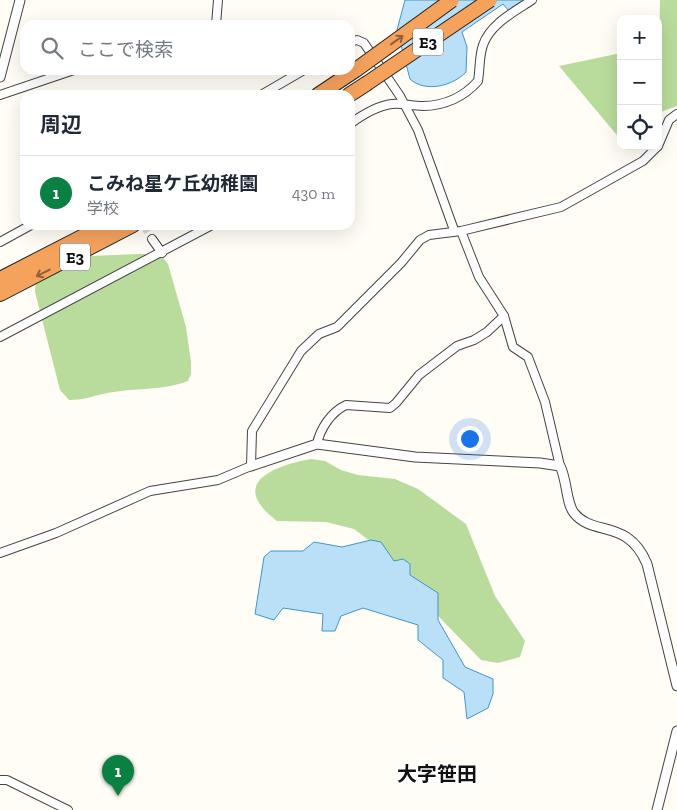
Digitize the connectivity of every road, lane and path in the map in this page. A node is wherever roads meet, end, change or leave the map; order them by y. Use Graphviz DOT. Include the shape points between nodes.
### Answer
graph roads {
  1 [pos="20,0"];
  2 [pos="218,0"];
  3 [pos="452,0"];
  4 [pos="490,0"];
  5 [pos="532,0"];
  6 [pos="216,20"];
  7 [pos="355,41"];
  8 [pos="355,69"];
  9 [pos="59,75"];
  10 [pos="295,75"];
  11 [pos="347,75"];
  12 [pos="0,77"];
  13 [pos="270,90"];
  14 [pos="325,90"];
  15 [pos="355,91"];
  16 [pos="0,95"];
  17 [pos="403,103"];
  18 [pos="677,114"];
  19 [pos="355,121"];
  20 [pos="662,137"];
  21 [pos="654,150"];
  22 [pos="22,230"];
  23 [pos="95,230"];
  24 [pos="123,230"];
  25 [pos="203,230"];
  26 [pos="458,231"];
  27 [pos="152,239"];
  28 [pos="0,242"];
  29 [pos="162,253"];
  30 [pos="0,279"];
  31 [pos="0,294"];
  32 [pos="504,316"];
  33 [pos="0,337"];
  34 [pos="317,444"];
  35 [pos="251,466"];
  36 [pos="560,466"];
  37 [pos="0,553"];
  38 [pos="677,686"];
  39 [pos="677,731"];
  40 [pos="0,780"];
  41 [pos="68,810"];
  42 [pos="657,810"];
  1 -- 12 [label="street"];
  2 -- 6 [label="street"];
  8 -- 3 [label="highway, E3, one-way, bridge"];
  4 -- 15 [label="highway, E3, bridge"];
  5 -- 17 [label="street" via="499,22 488,34 482,46 478,81 473,87 452,101 424,106"];
  7 -- 17 [label="street" via="364,43"];
  9 -- 16 [label="street"];
  10 -- 13 [label="street"];
  14 -- 11 [label="highway, E3, one-way, bridge"];
  17 -- 19 [label="street" via="378,108"];
  17 -- 26 [label="street" via="418,130"];
  18 -- 20 [label="street" via="669,120"];
  21 -- 26 [label="street" via="642,161 562,207"];
  22 -- 28 [label="street"];
  23 -- 30 [label="highway, E3"];
  24 -- 31 [label="highway, E3, one-way"];
  25 -- 29 [label="street"];
  26 -- 32 [label="street" via="479,277"];
  26 -- 35 [label="street" via="429,234 420,240 337,327 319,334 301,351 252,431"];
  27 -- 29 [label="street"];
  29 -- 33 [label="street"];
  32 -- 34 [label="street" via="487,332 457,346 419,375 390,408 346,405 340,408 319,433"];
  32 -- 36 [label="street" via="514,347 528,358 545,402"];
  34 -- 35 [label="street"];
  34 -- 36 [label="street" via="414,457"];
  35 -- 37 [label="street" via="218,480 150,492 56,533"];
  36 -- 38 [label="street" via="573,512 582,521 630,539 641,550"];
  39 -- 42 [label="street"];
  40 -- 41 [label="street" via="7,780"];
}
